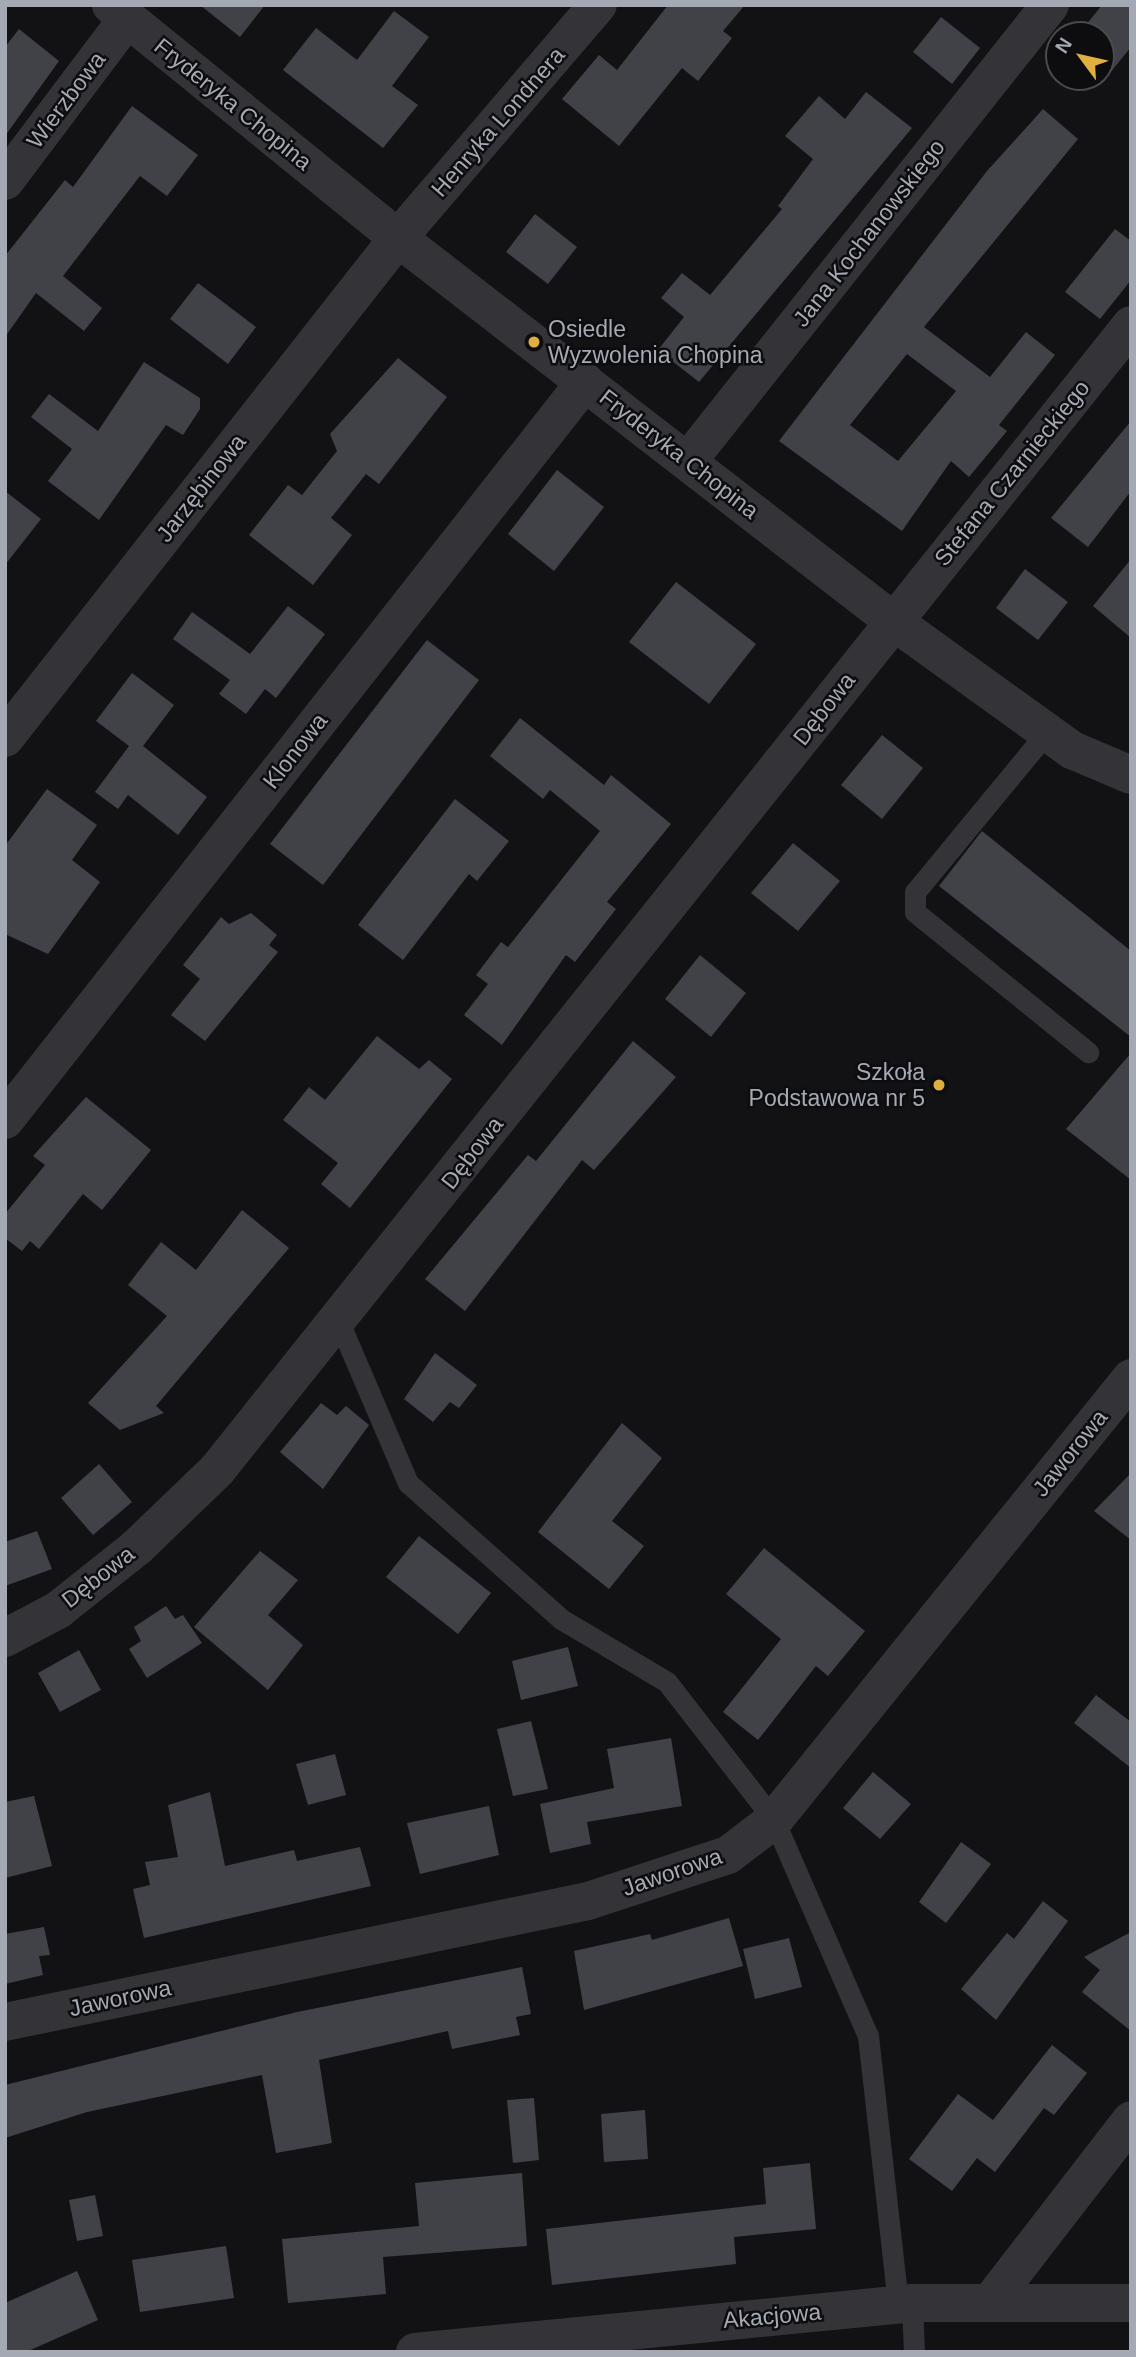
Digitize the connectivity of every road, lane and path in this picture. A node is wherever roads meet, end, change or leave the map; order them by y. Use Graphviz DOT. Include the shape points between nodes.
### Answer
graph roads {
  1 [pos="598,5"];
  2 [pos="1050,5"];
  3 [pos="119,12"];
  4 [pos="5,181"];
  5 [pos="398,238"];
  6 [pos="1131,325"];
  7 [pos="584,382"];
  8 [pos="688,461"];
  9 [pos="893,621"];
  10 [pos="1047,732"];
  11 [pos="5,738"];
  12 [pos="1131,775"];
  13 [pos="1088,1052"];
  14 [pos="5,1120"];
  15 [pos="339,1322"];
  16 [pos="1131,1378"];
  17 [pos="5,1638"];
  18 [pos="774,1820"];
  19 [pos="5,2022"];
  20 [pos="1131,2120"];
  21 [pos="992,2300"];
  22 [pos="905,2303"];
  23 [pos="1131,2303"];
  24 [pos="415,2352"];
  25 [pos="914,2352"];
  1 -- 5 [label="street, Henryka Londnera"];
  2 -- 8 [label="street, Jana Kochanowskiego"];
  3 -- 4 [label="street, Wierzbowa"];
  3 -- 5 [label="street, Fryderyka Chopina"];
  5 -- 7 [label="street, Fryderyka Chopina"];
  5 -- 11 [label="street, Jarzębinowa"];
  6 -- 9 [label="street, Stefana Czarnieckiego"];
  7 -- 8 [label="street, Fryderyka Chopina"];
  7 -- 14 [label="street, Klonowa"];
  8 -- 9 [label="street, Fryderyka Chopina"];
  9 -- 10 [label="street, Fryderyka Chopina"];
  9 -- 15 [label="street, Dębowa"];
  10 -- 12 [label="street, Fryderyka Chopina"];
  10 -- 13 [label="lane" via="915,892 915,912"];
  15 -- 17 [label="street, Dębowa" via="217,1470 136,1548 58,1609"];
  15 -- 18 [label="lane" via="408,1483 561,1619 667,1682"];
  16 -- 18 [label="street, Jaworowa"];
  18 -- 19 [label="street, Jaworowa" via="728,1855 587,1900"];
  18 -- 22 [label="lane" via="868,2036"];
  20 -- 21 [label="street"];
  21 -- 22 [label="street, Akacjowa"];
  21 -- 23 [label="street, Akacjowa"];
  22 -- 24 [label="street, Akacjowa"];
  22 -- 25 [label="lane"];
}
